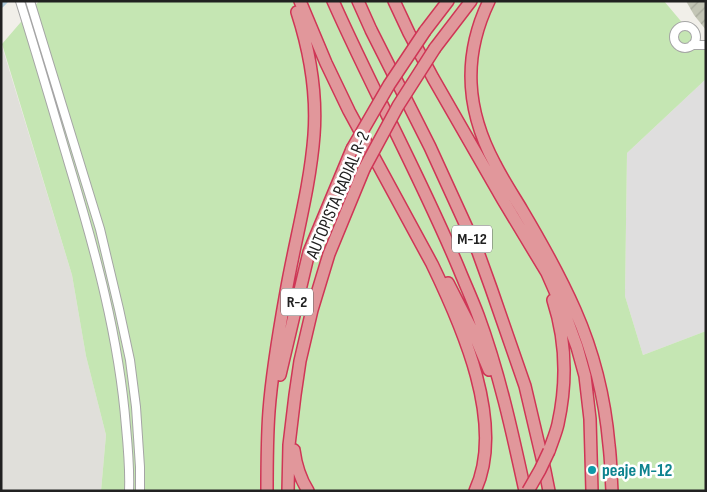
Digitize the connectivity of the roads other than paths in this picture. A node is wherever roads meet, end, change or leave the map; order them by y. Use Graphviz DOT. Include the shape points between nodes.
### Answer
graph roads {
  1 [pos="20,1"];
  2 [pos="30,1"];
  3 [pos="294,1"];
  4 [pos="300,1"];
  5 [pos="333,1"];
  6 [pos="358,1"];
  7 [pos="394,1"];
  8 [pos="448,1"];
  9 [pos="470,1"];
  10 [pos="490,1"];
  11 [pos="696,35"];
  12 [pos="706,44"];
  13 [pos="692,45"];
  14 [pos="382,172"];
  15 [pos="519,227"];
  16 [pos="295,395"];
  17 [pos="267,461"];
  18 [pos="525,488"];
  19 [pos="130,491"];
  20 [pos="140,491"];
  21 [pos="267,491"];
  22 [pos="288,491"];
  23 [pos="308,491"];
  24 [pos="475,491"];
  25 [pos="549,491"];
  26 [pos="592,491"];
  27 [pos="612,491"];
  1 -- 19 [label="street" via="90,233 110,311 120,363"];
  2 -- 20 [label="street" via="100,229 119,309 136,407"];
  3 -- 17 [label="highway" via="312,77 314,134 275,358"];
  4 -- 14 [label="highway" via="345,102"];
  5 -- 18 [label="highway, M-12" via="440,222 478,314 495,366"];
  6 -- 25 [label="highway, M-12" via="478,252 524,386"];
  7 -- 15 [label="highway" via="433,78"];
  8 -- 17 [label="highway, AUTOPISTA RADIAL R-2 / R-2, bridge" via="424,31 352,149 309,252 282,363"];
  9 -- 16 [label="highway, AUTOPISTA RADIAL R-2 / R-2, bridge" via="398,106 364,169 329,254 312,310"];
  10 -- 27 [label="highway" via="481,18 470,65 472,101 494,164 554,268 585,337 596,369 605,414"];
  11 -- 12 [label="street"];
  11 -- 13 [label="street"];
  11 -- 13 [label="street" via="685,26 677,29 674,35 674,41 680,48"];
  12 -- 13 [label="street"];
  14 -- 18 [label="highway" via="427,245 474,334 502,409"];
  14 -- 24 [label="highway" via="444,288 473,366 486,440 484,462"];
  15 -- 18 [label="highway, bridge" via="548,287 561,330 564,369 563,397 550,451"];
  15 -- 26 [label="highway" via="547,273 577,347 589,409"];
  16 -- 22 [label="highway, R-2"];
  16 -- 23 [label="highway" via="296,465"];
  17 -- 21 [label="highway, R-2"];
}
